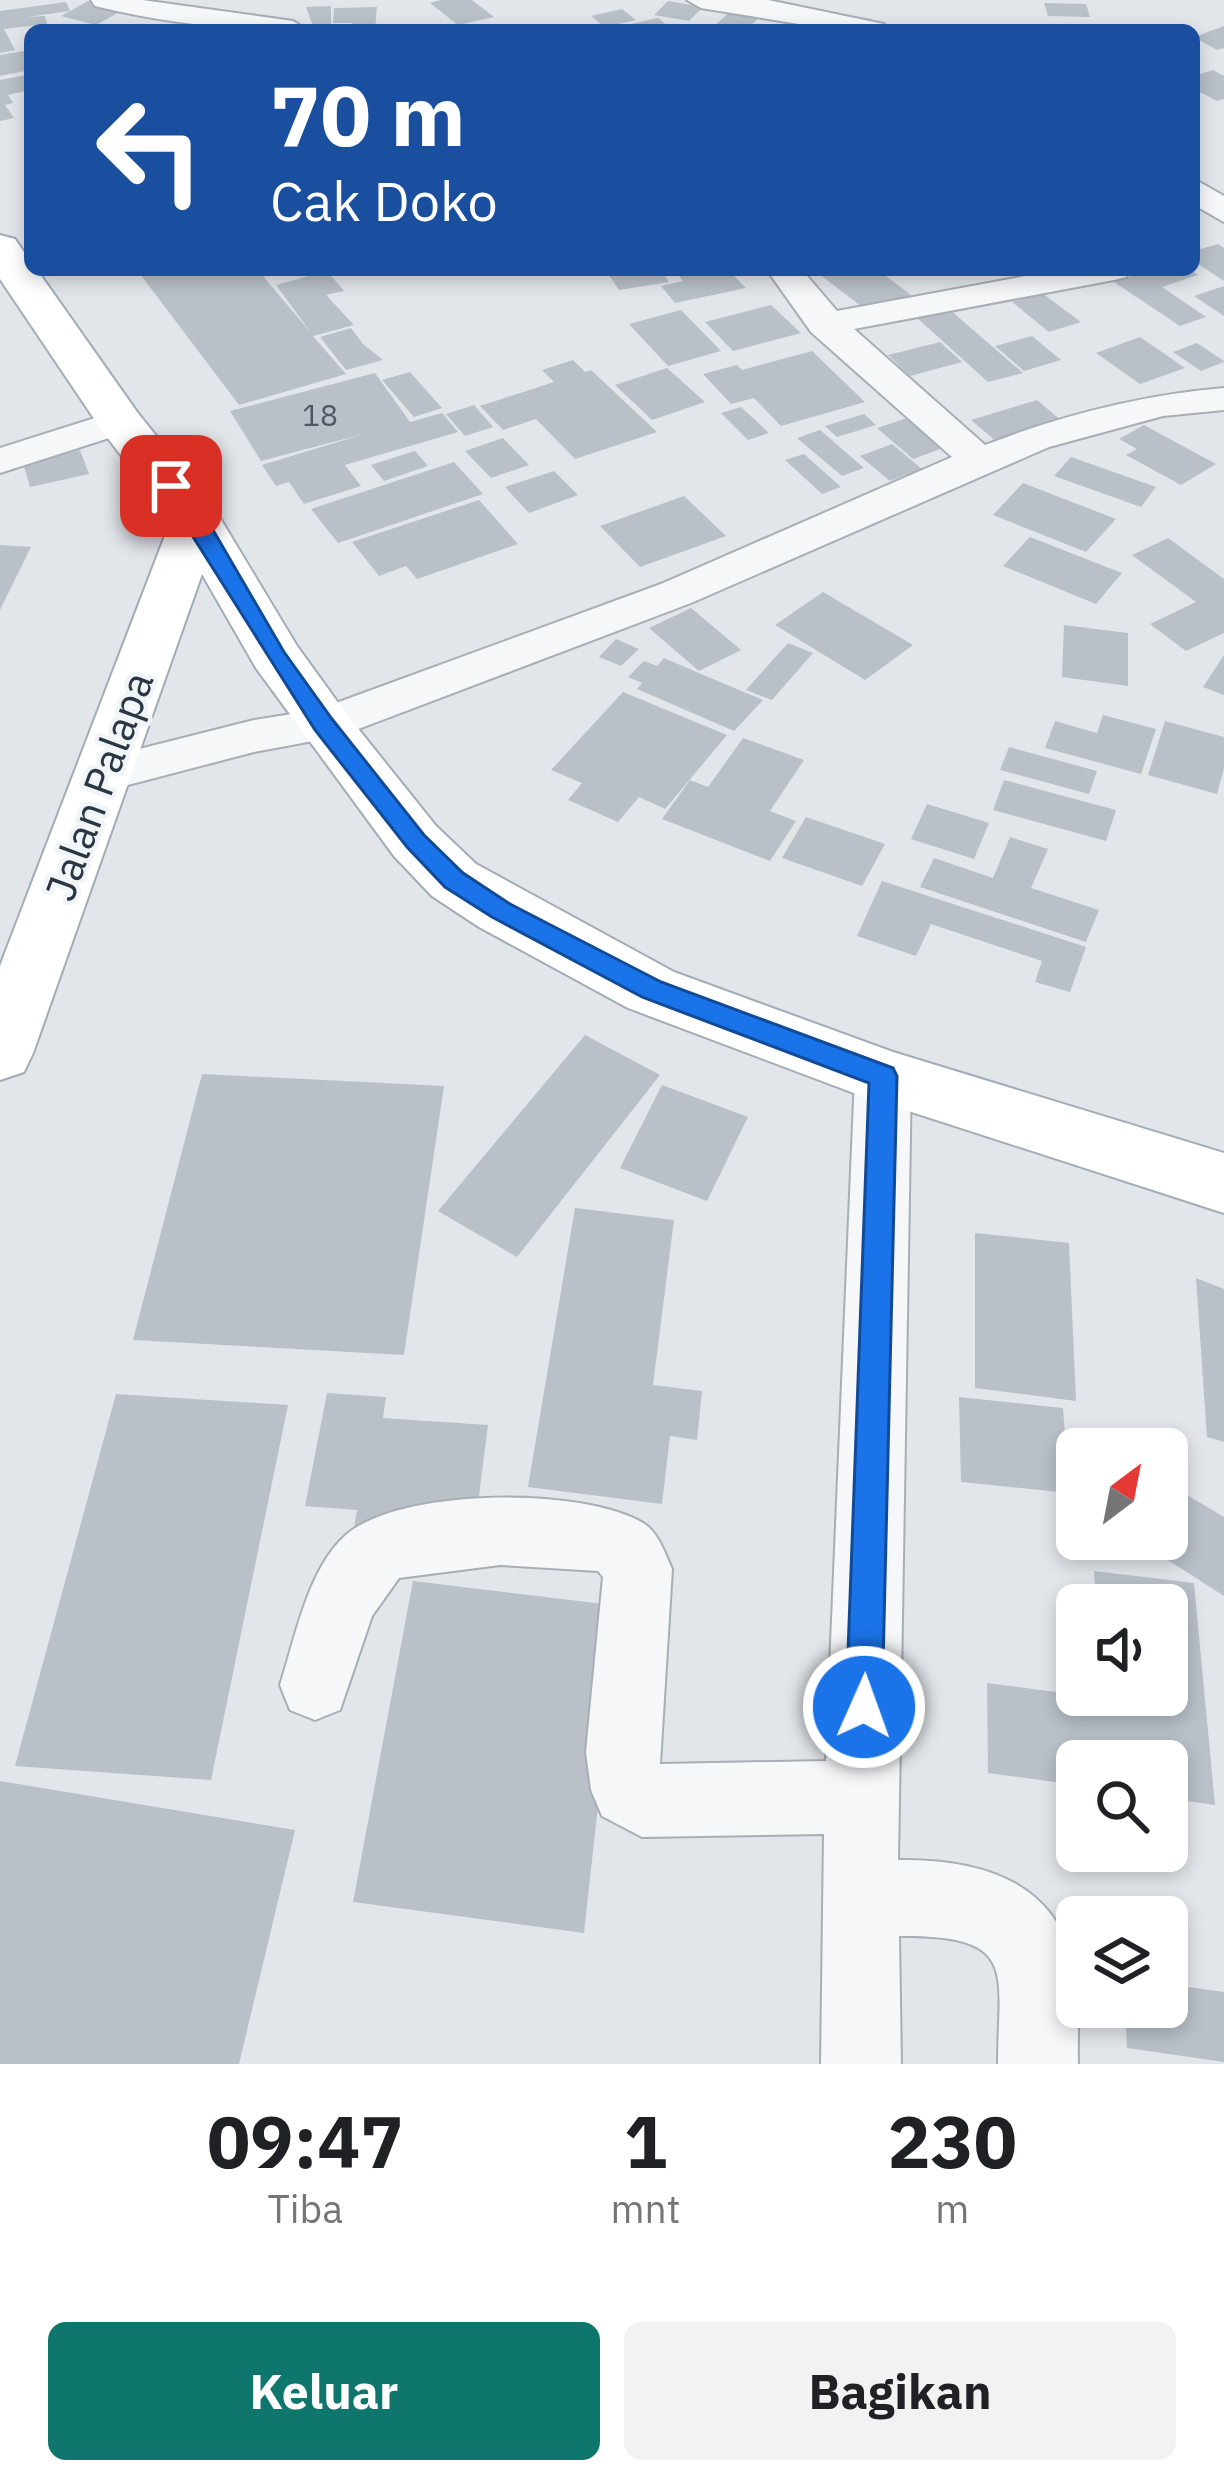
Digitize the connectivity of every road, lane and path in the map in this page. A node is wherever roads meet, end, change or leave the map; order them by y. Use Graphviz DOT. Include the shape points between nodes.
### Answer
graph roads {
  1 [pos="105,0"];
  2 [pos="701,0"];
  3 [pos="244,24"];
  4 [pos="848,24"];
  5 [pos="1200,199"];
  6 [pos="1217,227"];
  7 [pos="0,248"];
  8 [pos="788,276"];
  9 [pos="1082,276"];
  10 [pos="824,324"];
  11 [pos="1224,399"];
  12 [pos="120,422"];
  13 [pos="0,460"];
  14 [pos="980,461"];
  15 [pos="196,518"];
  16 [pos="324,724"];
  17 [pos="106,774"];
  18 [pos="0,1053"];
  19 [pos="883,1076"];
  20 [pos="1224,1184"];
  21 [pos="315,1684"];
  22 [pos="861,1797"];
  23 [pos="861,1898"];
  24 [pos="861,2064"];
  25 [pos="1038,2064"];
  1 -- 3 [label="street"];
  2 -- 4 [label="street"];
  5 -- 6 [label="street"];
  7 -- 12 [label="main road"];
  8 -- 10 [label="street"];
  9 -- 10 [label="street"];
  10 -- 14 [label="street"];
  11 -- 14 [label="street" via="1140,408"];
  12 -- 13 [label="street"];
  12 -- 15 [label="main road"];
  14 -- 16 [label="street" via="723,574"];
  15 -- 16 [label="main road"];
  15 -- 17 [label="main road, Jalan Palapa"];
  16 -- 17 [label="street"];
  16 -- 19 [label="main road" via="416,841 454,880 501,910 651,989"];
  17 -- 18 [label="main road, Jalan Palapa"];
  19 -- 20 [label="main road"];
  19 -- 22 [label="street"];
  21 -- 22 [label="street" via="361,1568 377,1553 420,1539 562,1532 600,1538 623,1548 638,1569 622,1752 628,1790 658,1801"];
  22 -- 23 [label="street"];
  23 -- 24 [label="street"];
  23 -- 25 [label="street" via="977,1901 1014,1925 1033,1953"];
}
